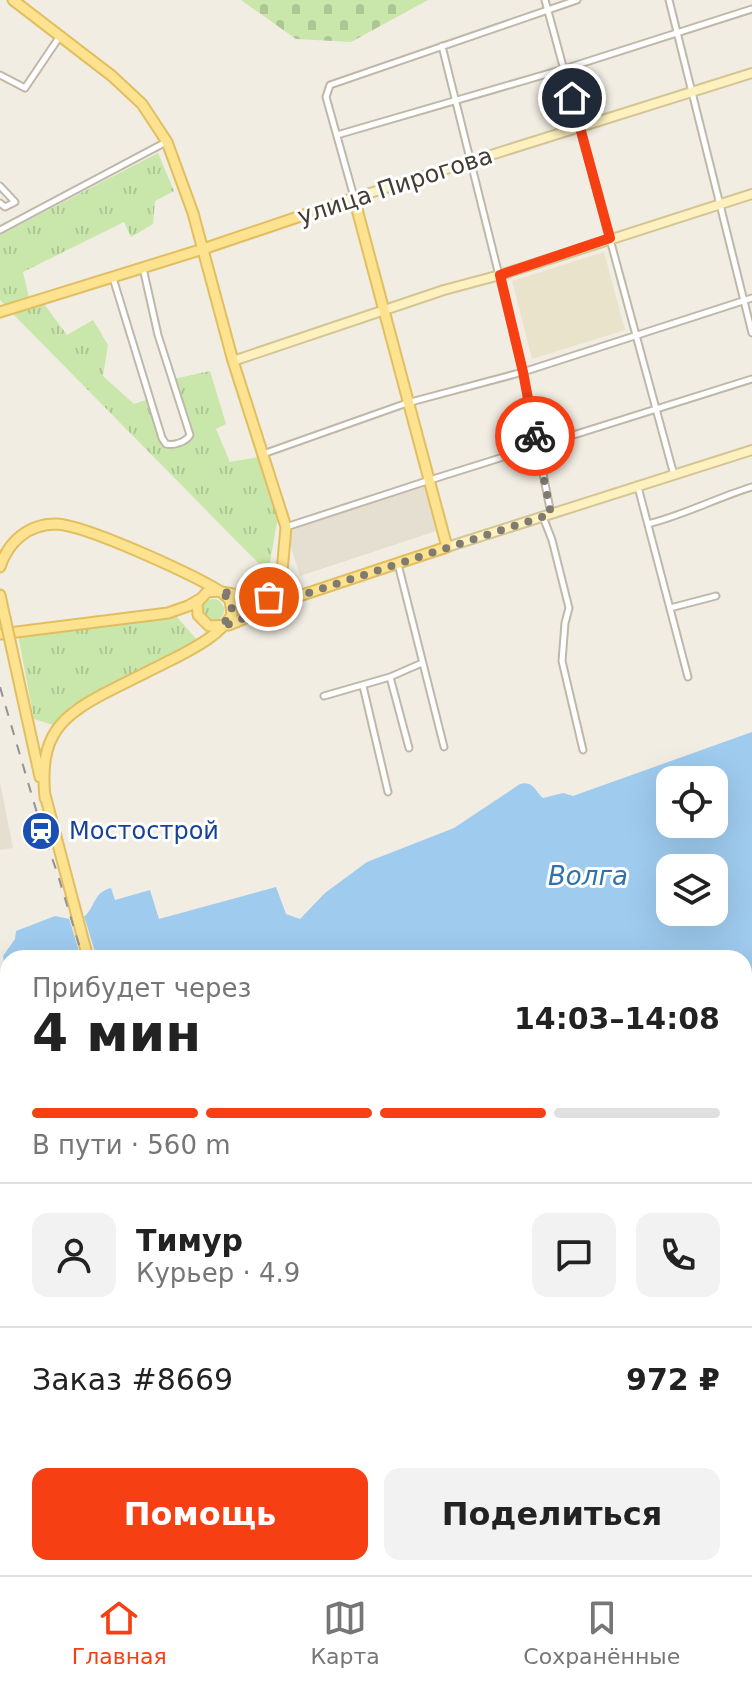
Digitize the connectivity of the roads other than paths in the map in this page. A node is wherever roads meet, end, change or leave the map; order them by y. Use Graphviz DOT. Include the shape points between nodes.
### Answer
graph roads {
  1 [pos="13,0"];
  2 [pos="545,0"];
  3 [pos="577,0"];
  4 [pos="669,0"];
  5 [pos="752,9"];
  6 [pos="548,10"];
  7 [pos="677,32"];
  8 [pos="60,36"];
  9 [pos="442,46"];
  10 [pos="564,69"];
  11 [pos="752,73"];
  12 [pos="0,75"];
  13 [pos="690,93"];
  14 [pos="455,101"];
  15 [pos="580,128"];
  16 [pos="337,135"];
  17 [pos="167,142"];
  18 [pos="473,161"];
  19 [pos="0,186"];
  20 [pos="752,194"];
  21 [pos="354,198"];
  22 [pos="0,203"];
  23 [pos="719,204"];
  24 [pos="0,230"];
  25 [pos="610,238"];
  26 [pos="203,249"];
  27 [pos="143,268"];
  28 [pos="500,275"];
  29 [pos="113,278"];
  30 [pos="752,298"];
  31 [pos="744,301"];
  32 [pos="386,311"];
  33 [pos="0,312"];
  34 [pos="752,333"];
  35 [pos="636,335"];
  36 [pos="233,361"];
  37 [pos="523,372"];
  38 [pos="752,379"];
  39 [pos="407,403"];
  40 [pos="655,409"];
  41 [pos="537,448"];
  42 [pos="752,450"];
  43 [pos="263,454"];
  44 [pos="674,475"];
  45 [pos="430,480"];
  46 [pos="638,487"];
  47 [pos="752,487"];
  48 [pos="547,516"];
  49 [pos="648,524"];
  50 [pos="286,527"];
  51 [pos="447,547"];
  52 [pos="398,564"];
  53 [pos="0,567"];
  54 [pos="219,591"];
  55 [pos="0,595"];
  56 [pos="716,596"];
  57 [pos="200,599"];
  58 [pos="261,599"];
  59 [pos="290,599"];
  60 [pos="670,608"];
  61 [pos="168,613"];
  62 [pos="201,621"];
  63 [pos="222,627"];
  64 [pos="0,634"];
  65 [pos="422,663"];
  66 [pos="390,677"];
  67 [pos="688,677"];
  68 [pos="363,686"];
  69 [pos="324,696"];
  70 [pos="444,747"];
  71 [pos="409,748"];
  72 [pos="583,750"];
  73 [pos="388,792"];
  74 [pos="45,798"];
  75 [pos="88,950"];
  1 -- 8 [label="main road"];
  2 -- 6 [label="street"];
  3 -- 6 [label="street"];
  4 -- 7 [label="street"];
  5 -- 7 [label="street"];
  6 -- 9 [label="street"];
  6 -- 10 [label="street"];
  7 -- 10 [label="street"];
  7 -- 13 [label="street"];
  8 -- 12 [label="street" via="25,88"];
  8 -- 17 [label="main road" via="135,97"];
  9 -- 14 [label="street"];
  9 -- 16 [label="street" via="335,82 326,97"];
  10 -- 14 [label="street"];
  10 -- 15 [label="street"];
  11 -- 13 [label="main road, улица Пирогова"];
  13 -- 15 [label="main road, улица Пирогова"];
  13 -- 23 [label="street"];
  14 -- 16 [label="street"];
  14 -- 18 [label="street"];
  15 -- 18 [label="main road, улица Пирогова"];
  15 -- 25 [label="street"];
  16 -- 21 [label="street"];
  17 -- 24 [label="street"];
  17 -- 26 [label="main road"];
  18 -- 21 [label="main road, улица Пирогова"];
  18 -- 28 [label="street"];
  19 -- 22 [label="street" via="15,202 5,207"];
  20 -- 23 [label="main road"];
  21 -- 26 [label="main road, улица Пирогова"];
  21 -- 32 [label="main road"];
  23 -- 25 [label="main road"];
  23 -- 31 [label="street"];
  25 -- 28 [label="main road"];
  25 -- 35 [label="street"];
  26 -- 27 [label="main road, улица Пирогова"];
  26 -- 36 [label="main road"];
  27 -- 29 [label="main road, улица Пирогова"];
  27 -- 29 [label="street" via="190,435 171,445 162,438"];
  28 -- 32 [label="main road"];
  28 -- 37 [label="street"];
  29 -- 33 [label="main road, улица Пирогова"];
  30 -- 31 [label="street"];
  31 -- 34 [label="street"];
  31 -- 35 [label="street"];
  32 -- 36 [label="main road"];
  32 -- 39 [label="main road"];
  35 -- 37 [label="street"];
  35 -- 40 [label="street"];
  36 -- 43 [label="main road"];
  37 -- 39 [label="street"];
  37 -- 41 [label="street"];
  38 -- 40 [label="street"];
  39 -- 43 [label="street"];
  39 -- 45 [label="main road"];
  40 -- 41 [label="street"];
  40 -- 44 [label="street"];
  41 -- 45 [label="street"];
  41 -- 48 [label="street"];
  42 -- 44 [label="main road"];
  43 -- 50 [label="main road"];
  44 -- 46 [label="main road"];
  45 -- 50 [label="street"];
  45 -- 51 [label="main road"];
  46 -- 48 [label="main road"];
  46 -- 49 [label="street"];
  47 -- 49 [label="street"];
  48 -- 51 [label="main road"];
  48 -- 72 [label="street" via="569,608 562,661"];
  49 -- 60 [label="street"];
  50 -- 58 [label="main road" via="277,587"];
  51 -- 52 [label="main road"];
  52 -- 59 [label="main road"];
  52 -- 65 [label="street"];
  53 -- 54 [label="main road" via="17,538 57,524 192,575"];
  54 -- 57 [label="main road"];
  54 -- 58 [label="main road"];
  54 -- 63 [label="main road" via="232,610"];
  55 -- 74 [label="main road, bridge"];
  56 -- 60 [label="street"];
  57 -- 61 [label="main road"];
  57 -- 62 [label="main road"];
  58 -- 59 [label="street"];
  59 -- 63 [label="main road"];
  60 -- 67 [label="street"];
  61 -- 62 [label="main road"];
  61 -- 64 [label="main road"];
  62 -- 63 [label="main road"];
  63 -- 74 [label="main road" via="64,719 44,759"];
  65 -- 66 [label="street"];
  65 -- 70 [label="street"];
  66 -- 68 [label="street"];
  66 -- 71 [label="street"];
  68 -- 69 [label="street"];
  68 -- 73 [label="street"];
  74 -- 75 [label="main road"];
}
